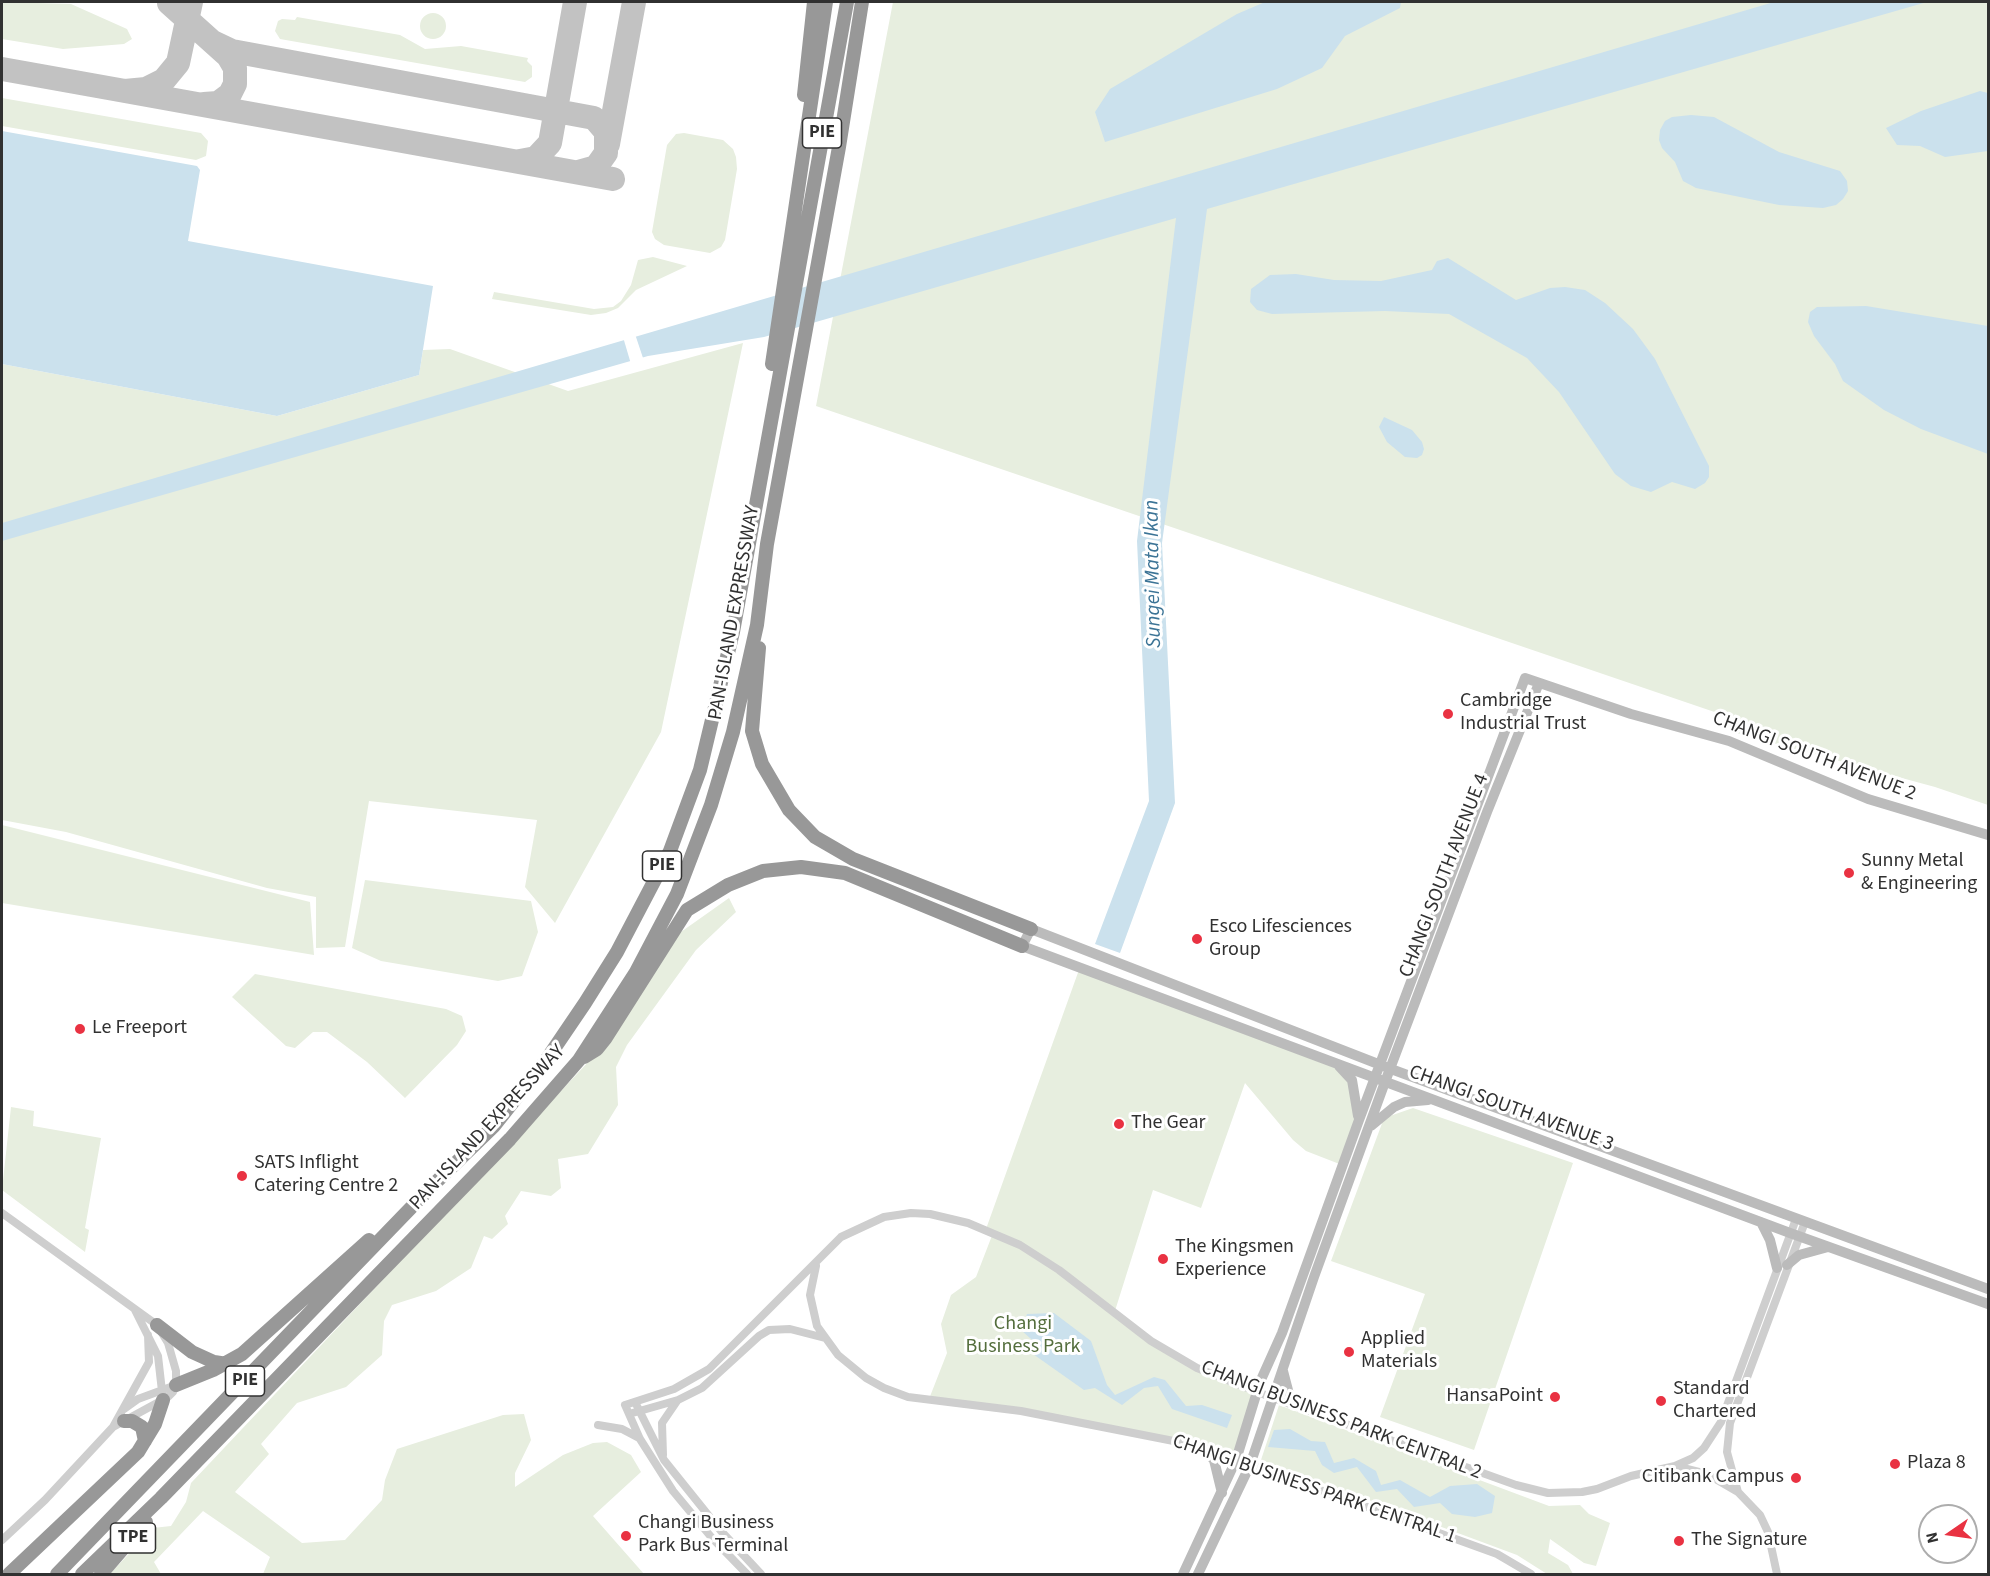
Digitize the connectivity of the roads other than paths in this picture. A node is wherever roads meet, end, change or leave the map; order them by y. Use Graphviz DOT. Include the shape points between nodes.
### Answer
graph roads {
  1 [pos="814,2"];
  2 [pos="826,2"];
  3 [pos="847,2"];
  4 [pos="862,2"];
  5 [pos="866,2"];
  6 [pos="857,40"];
  7 [pos="798,184"];
  8 [pos="790,283"];
  9 [pos="757,625"];
  10 [pos="1525,678"];
  11 [pos="1539,683"];
  12 [pos="1989,835"];
  13 [pos="1030,929"];
  14 [pos="1022,946"];
  15 [pos="579,1060"];
  16 [pos="1333,1062"];
  17 [pos="1379,1065"];
  18 [pos="1391,1069"];
  19 [pos="1380,1080"];
  20 [pos="1433,1099"];
  21 [pos="1359,1120"];
  22 [pos="1369,1128"];
  23 [pos="432,1186"];
  24 [pos="2,1213"];
  25 [pos="1801,1220"];
  26 [pos="1761,1221"];
  27 [pos="1795,1235"];
  28 [pos="1828,1246"];
  29 [pos="818,1262"];
  30 [pos="1782,1266"];
  31 [pos="1989,1289"];
  32 [pos="1989,1304"];
  33 [pos="134,1309"];
  34 [pos="153,1330"];
  35 [pos="825,1338"];
  36 [pos="227,1364"];
  37 [pos="1283,1368"];
  38 [pos="176,1384"];
  39 [pos="1257,1392"];
  40 [pos="163,1394"];
  41 [pos="1273,1398"];
  42 [pos="678,1400"];
  43 [pos="635,1402"];
  44 [pos="1301,1408"];
  45 [pos="639,1411"];
  46 [pos="628,1414"];
  47 [pos="118,1421"];
  48 [pos="598,1425"];
  49 [pos="640,1439"];
  50 [pos="145,1441"];
  51 [pos="1202,1447"];
  52 [pos="664,1460"];
  53 [pos="1236,1460"];
  54 [pos="1250,1465"];
  55 [pos="1675,1466"];
  56 [pos="1738,1492"];
  57 [pos="1222,1493"];
  58 [pos="161,1498"];
  59 [pos="2,1540"];
  60 [pos="9,1575"];
  61 [pos="57,1575"];
  62 [pos="82,1575"];
  63 [pos="101,1575"];
  64 [pos="747,1575"];
  65 [pos="761,1575"];
  66 [pos="1183,1575"];
  67 [pos="1198,1575"];
  68 [pos="1531,1575"];
  69 [pos="1777,1575"];
  1 -- 7 [label="highway"];
  2 -- 7 [label="highway"];
  3 -- 8 [label="highway, PIE"];
  4 -- 6 [label="highway, PIE"];
  5 -- 6 [label="highway"];
  6 -- 9 [label="highway, PAN-ISLAND EXPRESSWAY / PIE" via="767,544"];
  7 -- 8 [label="highway"];
  8 -- 23 [label="highway, PAN-ISLAND EXPRESSWAY / PIE" via="721,687 700,770 678,831 617,952 568,1029 494,1126"];
  9 -- 13 [label="highway" via="760,644 752,731 762,764 789,810 815,837 853,859"];
  9 -- 15 [label="highway, PAN-ISLAND EXPRESSWAY / PIE" via="733,732 711,805 677,894 636,972"];
  10 -- 11 [label="street, CHANGI SOUTH AVENUE 2"];
  10 -- 17 [label="street, CHANGI SOUTH AVENUE 4"];
  11 -- 12 [label="street, CHANGI SOUTH AVENUE 2" via="1729,741 1869,799"];
  11 -- 18 [label="street, CHANGI SOUTH AVENUE 4"];
  13 -- 14 [label="street"];
  13 -- 17 [label="street, CHANGI SOUTH AVENUE 3"];
  14 -- 15 [label="highway" via="845,873 801,867 763,871 728,885 687,910 605,1039"];
  14 -- 16 [label="street, CHANGI SOUTH AVENUE 3"];
  15 -- 58 [label="highway, PAN-ISLAND EXPRESSWAY / PIE" via="510,1139"];
  16 -- 19 [label="street, CHANGI SOUTH AVENUE 3"];
  16 -- 21 [label="street" via="1352,1080"];
  17 -- 18 [label="street, CHANGI SOUTH AVENUE 3"];
  17 -- 19 [label="street, CHANGI SOUTH AVENUE 4"];
  18 -- 19 [label="street, CHANGI SOUTH AVENUE 4"];
  18 -- 25 [label="street, CHANGI SOUTH AVENUE 3"];
  19 -- 20 [label="street, CHANGI SOUTH AVENUE 3"];
  19 -- 21 [label="street"];
  19 -- 22 [label="street"];
  20 -- 22 [label="street" via="1405,1102"];
  20 -- 26 [label="street, CHANGI SOUTH AVENUE 3"];
  21 -- 39 [label="street"];
  22 -- 37 [label="street"];
  23 -- 36 [label="highway"];
  23 -- 61 [label="highway, PAN-ISLAND EXPRESSWAY / PIE"];
  24 -- 33 [label="street"];
  25 -- 27 [label="street"];
  25 -- 31 [label="street, CHANGI SOUTH AVENUE 3"];
  26 -- 27 [label="street, CHANGI SOUTH AVENUE 3"];
  26 -- 30 [label="street"];
  27 -- 28 [label="street, CHANGI SOUTH AVENUE 3"];
  27 -- 30 [label="street"];
  28 -- 30 [label="street" via="1799,1255"];
  28 -- 32 [label="street, CHANGI SOUTH AVENUE 3"];
  29 -- 35 [label="street, CHANGI BUSINESS PARK CENTRAL 1" via="810,1295 817,1326"];
  29 -- 39 [label="street, CHANGI BUSINESS PARK CENTRAL 2" via="841,1237 884,1217 930,1214 968,1223 1020,1245 1151,1341 1197,1368"];
  29 -- 43 [label="street, CHANGI BUSINESS PARK CENTRAL 2" via="709,1369 674,1389"];
  30 -- 55 [label="street" via="1721,1422 1704,1449"];
  30 -- 56 [label="street" via="1730,1423 1727,1452"];
  33 -- 34 [label="street"];
  33 -- 34 [label="street"];
  34 -- 36 [label="highway" via="192,1352"];
  34 -- 38 [label="street" via="174,1358"];
  34 -- 40 [label="street"];
  34 -- 47 [label="street" via="149,1362"];
  35 -- 42 [label="street" via="778,1328 759,1336 702,1388"];
  35 -- 51 [label="street, CHANGI BUSINESS PARK CENTRAL 1" via="838,1355 866,1378 908,1397 1021,1411"];
  36 -- 38 [label="highway"];
  37 -- 41 [label="street"];
  37 -- 44 [label="street" via="1285,1386"];
  38 -- 40 [label="street" via="171,1395"];
  39 -- 41 [label="street, CHANGI BUSINESS PARK CENTRAL 2"];
  39 -- 53 [label="street"];
  40 -- 47 [label="street"];
  40 -- 50 [label="highway" via="155,1424"];
  41 -- 44 [label="street, CHANGI BUSINESS PARK CENTRAL 2"];
  41 -- 54 [label="street"];
  42 -- 45 [label="street"];
  42 -- 52 [label="street" via="662,1423"];
  43 -- 45 [label="street"];
  43 -- 46 [label="street, CHANGI BUSINESS PARK CENTRAL 2" via="625,1405"];
  44 -- 55 [label="street, CHANGI BUSINESS PARK CENTRAL 2" via="1533,1490 1597,1489 1630,1476"];
  45 -- 46 [label="street"];
  45 -- 52 [label="street"];
  46 -- 49 [label="street"];
  47 -- 50 [label="highway" via="132,1421 142,1427"];
  47 -- 59 [label="street"];
  48 -- 49 [label="street" via="622,1429"];
  49 -- 64 [label="street" via="674,1491"];
  50 -- 60 [label="highway"];
  51 -- 53 [label="street, CHANGI BUSINESS PARK CENTRAL 1"];
  51 -- 57 [label="street" via="1214,1460"];
  52 -- 65 [label="street"];
  53 -- 54 [label="street, CHANGI BUSINESS PARK CENTRAL 1"];
  53 -- 57 [label="street"];
  54 -- 67 [label="street"];
  54 -- 68 [label="street, CHANGI BUSINESS PARK CENTRAL 1" via="1497,1554"];
  55 -- 56 [label="street, CHANGI BUSINESS PARK CENTRAL 2" via="1707,1474"];
  56 -- 69 [label="street, CHANGI BUSINESS PARK CENTRAL 2" via="1760,1515 1775,1556"];
  57 -- 66 [label="street"];
  58 -- 62 [label="highway, PAN-ISLAND EXPRESSWAY / PIE"];
  58 -- 63 [label="highway, TPE" via="145,1524"];
}
